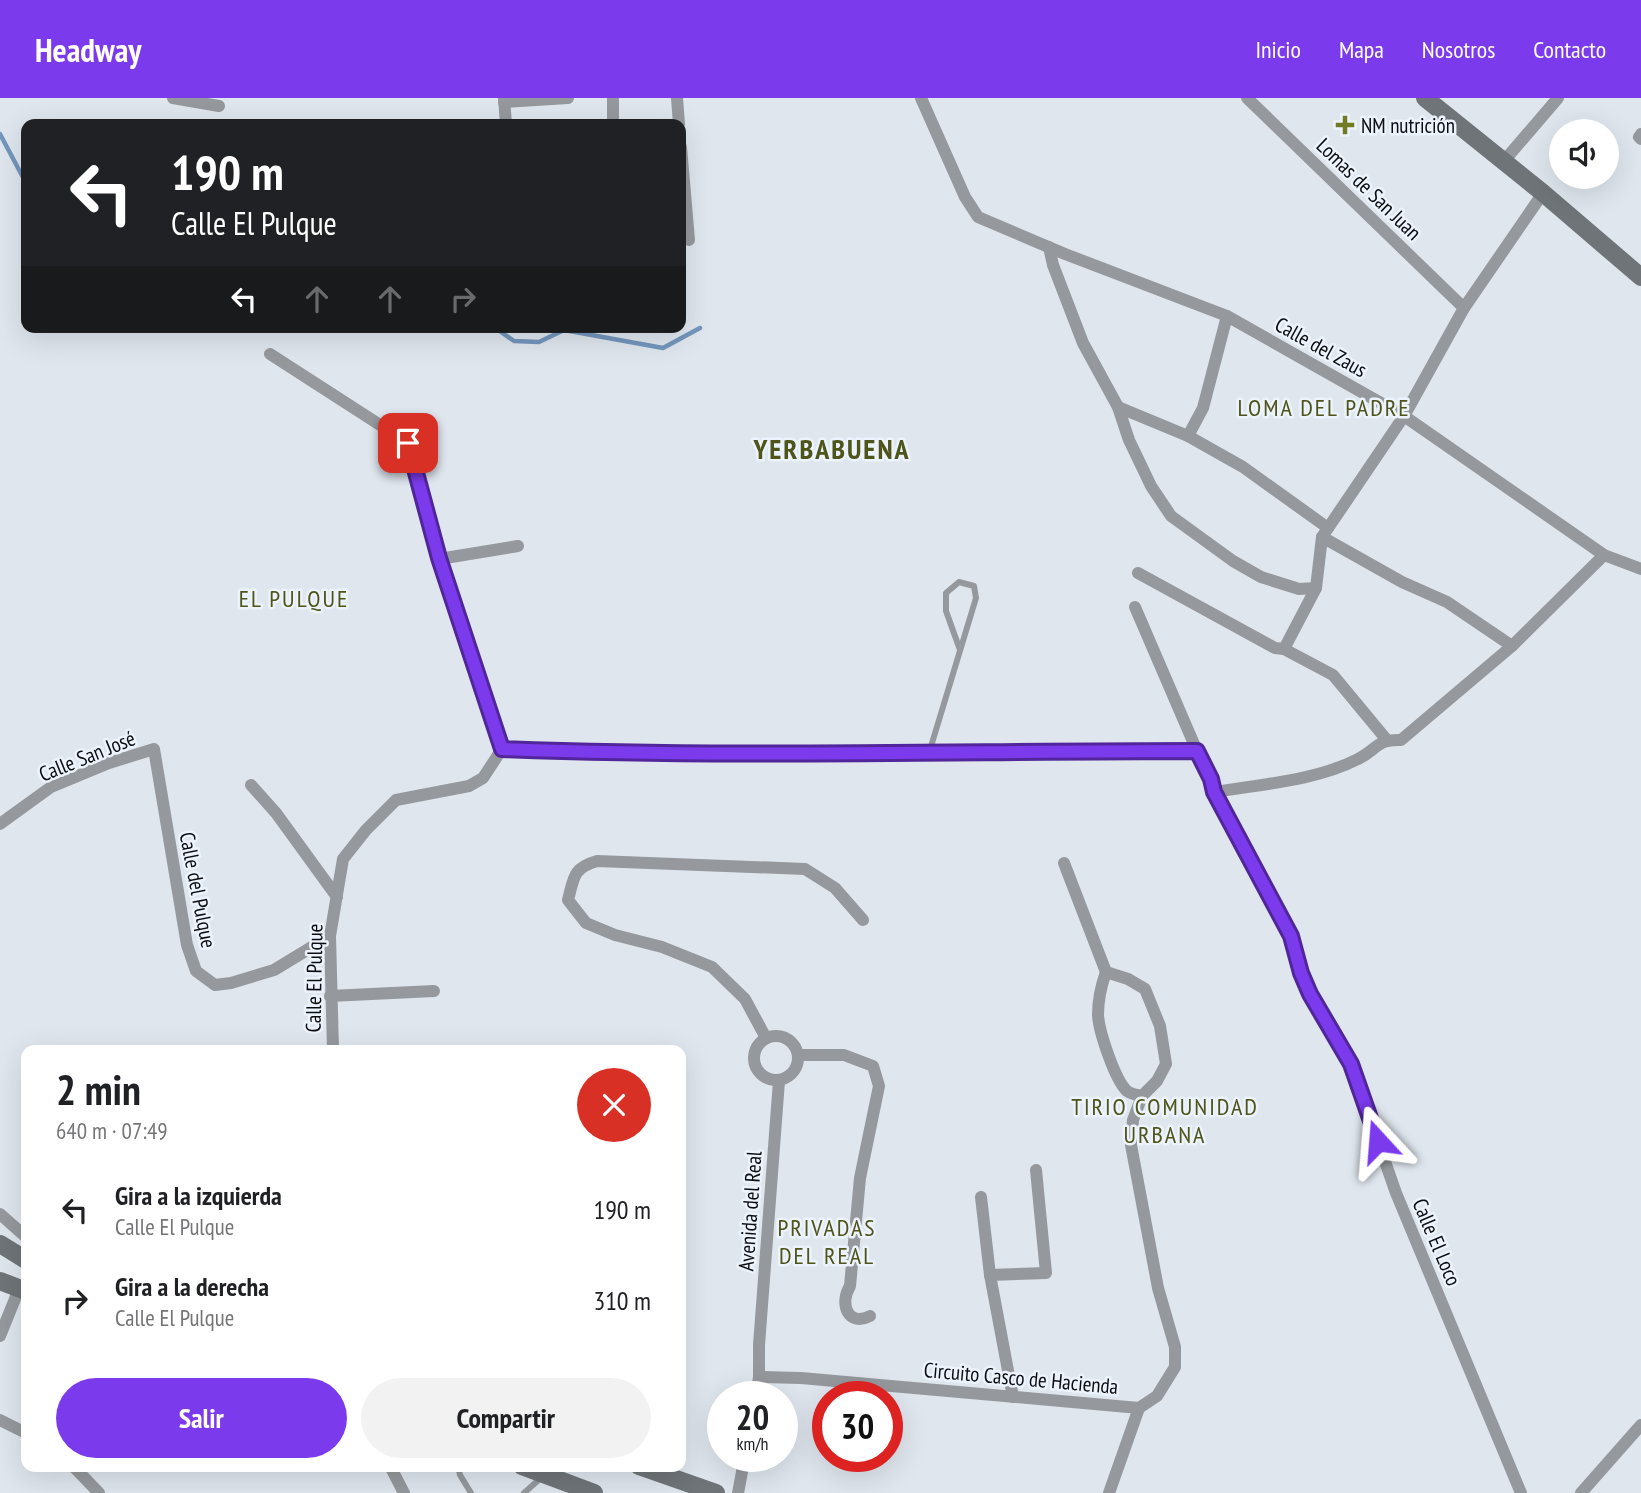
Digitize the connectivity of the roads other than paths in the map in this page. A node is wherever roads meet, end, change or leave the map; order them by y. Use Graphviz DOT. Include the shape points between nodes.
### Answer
graph roads {
  1 [pos="173,98"];
  2 [pos="568,98"];
  3 [pos="613,98"];
  4 [pos="677,98"];
  5 [pos="921,98"];
  6 [pos="1247,98"];
  7 [pos="1558,98"];
  8 [pos="504,100"];
  9 [pos="1436,102"];
  10 [pos="219,106"];
  11 [pos="506,119"];
  12 [pos="613,119"];
  13 [pos="679,119"];
  14 [pos="1504,161"];
  15 [pos="1543,192"];
  16 [pos="686,205"];
  17 [pos="689,240"];
  18 [pos="1049,247"];
  19 [pos="1641,277"];
  20 [pos="1464,308"];
  21 [pos="1227,316"];
  22 [pos="270,354"];
  23 [pos="1118,407"];
  24 [pos="1404,416"];
  25 [pos="1188,436"];
  26 [pos="1325,532"];
  27 [pos="517,545"];
  28 [pos="1604,555"];
  29 [pos="439,558"];
  30 [pos="1641,569"];
  31 [pos="1138,573"];
  32 [pos="1316,588"];
  33 [pos="1135,607"];
  34 [pos="1512,646"];
  35 [pos="1284,649"];
  36 [pos="960,650"];
  37 [pos="1385,739"];
  38 [pos="154,749"];
  39 [pos="502,749"];
  40 [pos="1197,751"];
  41 [pos="929,753"];
  42 [pos="251,785"];
  43 [pos="1213,785"];
  44 [pos="0,824"];
  45 [pos="1064,863"];
  46 [pos="337,897"];
  47 [pos="863,920"];
  48 [pos="330,936"];
  49 [pos="1106,972"];
  50 [pos="434,992"];
  51 [pos="330,996"];
  52 [pos="766,1038"];
  53 [pos="333,1045"];
  54 [pos="799,1055"];
  55 [pos="779,1081"];
  56 [pos="1142,1096"];
  57 [pos="1036,1170"];
  58 [pos="981,1197"];
  59 [pos="0,1214"];
  60 [pos="21,1233"];
  61 [pos="0,1244"];
  62 [pos="21,1257"];
  63 [pos="990,1275"];
  64 [pos="0,1281"];
  65 [pos="21,1289"];
  66 [pos="21,1294"];
  67 [pos="870,1316"];
  68 [pos="0,1336"];
  69 [pos="760,1377"];
  70 [pos="759,1381"];
  71 [pos="1013,1397"];
  72 [pos="1139,1408"];
  73 [pos="0,1419"];
  74 [pos="1641,1425"];
  75 [pos="21,1430"];
  76 [pos="79,1472"];
  77 [pos="393,1472"];
  78 [pos="459,1472"];
  79 [pos="537,1472"];
  80 [pos="656,1472"];
  81 [pos="742,1472"];
  82 [pos="545,1475"];
  83 [pos="99,1493"];
  84 [pos="404,1493"];
  85 [pos="471,1493"];
  86 [pos="524,1493"];
  87 [pos="594,1493"];
  88 [pos="716,1493"];
  89 [pos="738,1493"];
  90 [pos="1109,1493"];
  91 [pos="1521,1493"];
  92 [pos="1581,1493"];
  1 -- 10 [label="street"];
  2 -- 8 [label="street"];
  3 -- 12 [label="street"];
  4 -- 13 [label="street"];
  5 -- 18 [label="street, Calle del Zaus" via="978,217"];
  6 -- 20 [label="street, Lomas de San Juan"];
  7 -- 14 [label="street"];
  8 -- 11 [label="street"];
  9 -- 14 [label="street"];
  14 -- 15 [label="street"];
  15 -- 19 [label="street"];
  15 -- 20 [label="street"];
  16 -- 17 [label="street"];
  18 -- 21 [label="street, Calle del Zaus"];
  18 -- 23 [label="street" via="1083,343"];
  20 -- 24 [label="street"];
  21 -- 24 [label="street, Calle del Zaus"];
  21 -- 25 [label="street" via="1203,408"];
  22 -- 29 [label="street" via="408,443"];
  23 -- 25 [label="street"];
  23 -- 32 [label="street" via="1145,474 1171,516 1261,577 1299,589"];
  24 -- 26 [label="street"];
  24 -- 28 [label="street, Calle del Zaus"];
  25 -- 26 [label="street" via="1243,467"];
  26 -- 32 [label="street"];
  26 -- 34 [label="street" via="1402,582 1447,602"];
  27 -- 29 [label="street"];
  28 -- 30 [label="street, Calle del Zaus"];
  28 -- 34 [label="street"];
  29 -- 39 [label="street"];
  31 -- 35 [label="street"];
  32 -- 35 [label="street"];
  33 -- 40 [label="street"];
  34 -- 37 [label="street" via="1401,740"];
  35 -- 37 [label="street" via="1333,675"];
  36 -- 36 [label="lane" via="975,598 974,586 959,582 946,593 946,611"];
  36 -- 41 [label="lane"];
  37 -- 43 [label="street" via="1360,759 1324,773"];
  38 -- 44 [label="street, Calle San José" via="51,787"];
  38 -- 48 [label="street, Calle del Pulque" via="195,971 215,985 231,983 274,970"];
  39 -- 41 [label="street" via="640,754"];
  39 -- 46 [label="street, Calle El Pulque" via="483,778 469,786 396,800 343,859"];
  40 -- 41 [label="street"];
  40 -- 43 [label="street"];
  42 -- 46 [label="street"];
  43 -- 91 [label="street, Calle El Loco" via="1291,936 1310,994 1351,1064 1396,1193"];
  45 -- 49 [label="street"];
  46 -- 48 [label="street, Calle El Pulque"];
  47 -- 52 [label="street" via="835,888 805,869 597,861 575,873 568,900 586,923 712,967 745,999"];
  48 -- 51 [label="street, Calle El Pulque"];
  49 -- 56 [label="street" via="1098,1017 1105,1043 1120,1082 1129,1093"];
  49 -- 56 [label="street" via="1145,989 1160,1026 1166,1064"];
  50 -- 51 [label="street"];
  51 -- 53 [label="street, Calle El Pulque"];
  52 -- 54 [label="street" via="787,1038"];
  52 -- 55 [label="street" via="753,1058 766,1079"];
  54 -- 55 [label="street" via="797,1067"];
  54 -- 67 [label="street" via="845,1055 873,1066 879,1086 860,1178 850,1286 844,1302 853,1318"];
  55 -- 69 [label="street, Avenida del Real"];
  56 -- 72 [label="street, Circuito Casco de Hacienda" via="1131,1146 1157,1287 1175,1347 1175,1367 1157,1396"];
  57 -- 63 [label="street" via="1046,1273"];
  58 -- 63 [label="street"];
  59 -- 60 [label="street"];
  61 -- 62 [label="street"];
  63 -- 71 [label="street"];
  64 -- 65 [label="street"];
  66 -- 68 [label="street"];
  69 -- 70 [label="street, Avenida del Real"];
  69 -- 71 [label="street, Circuito Casco de Hacienda"];
  71 -- 72 [label="street, Circuito Casco de Hacienda"];
  72 -- 90 [label="street"];
  73 -- 75 [label="street"];
  74 -- 92 [label="street"];
  76 -- 83 [label="street"];
  77 -- 84 [label="street"];
  78 -- 85 [label="lane"];
  79 -- 82 [label="street"];
  80 -- 88 [label="street"];
  81 -- 89 [label="street"];
  82 -- 86 [label="lane"];
  82 -- 87 [label="street"];
}
